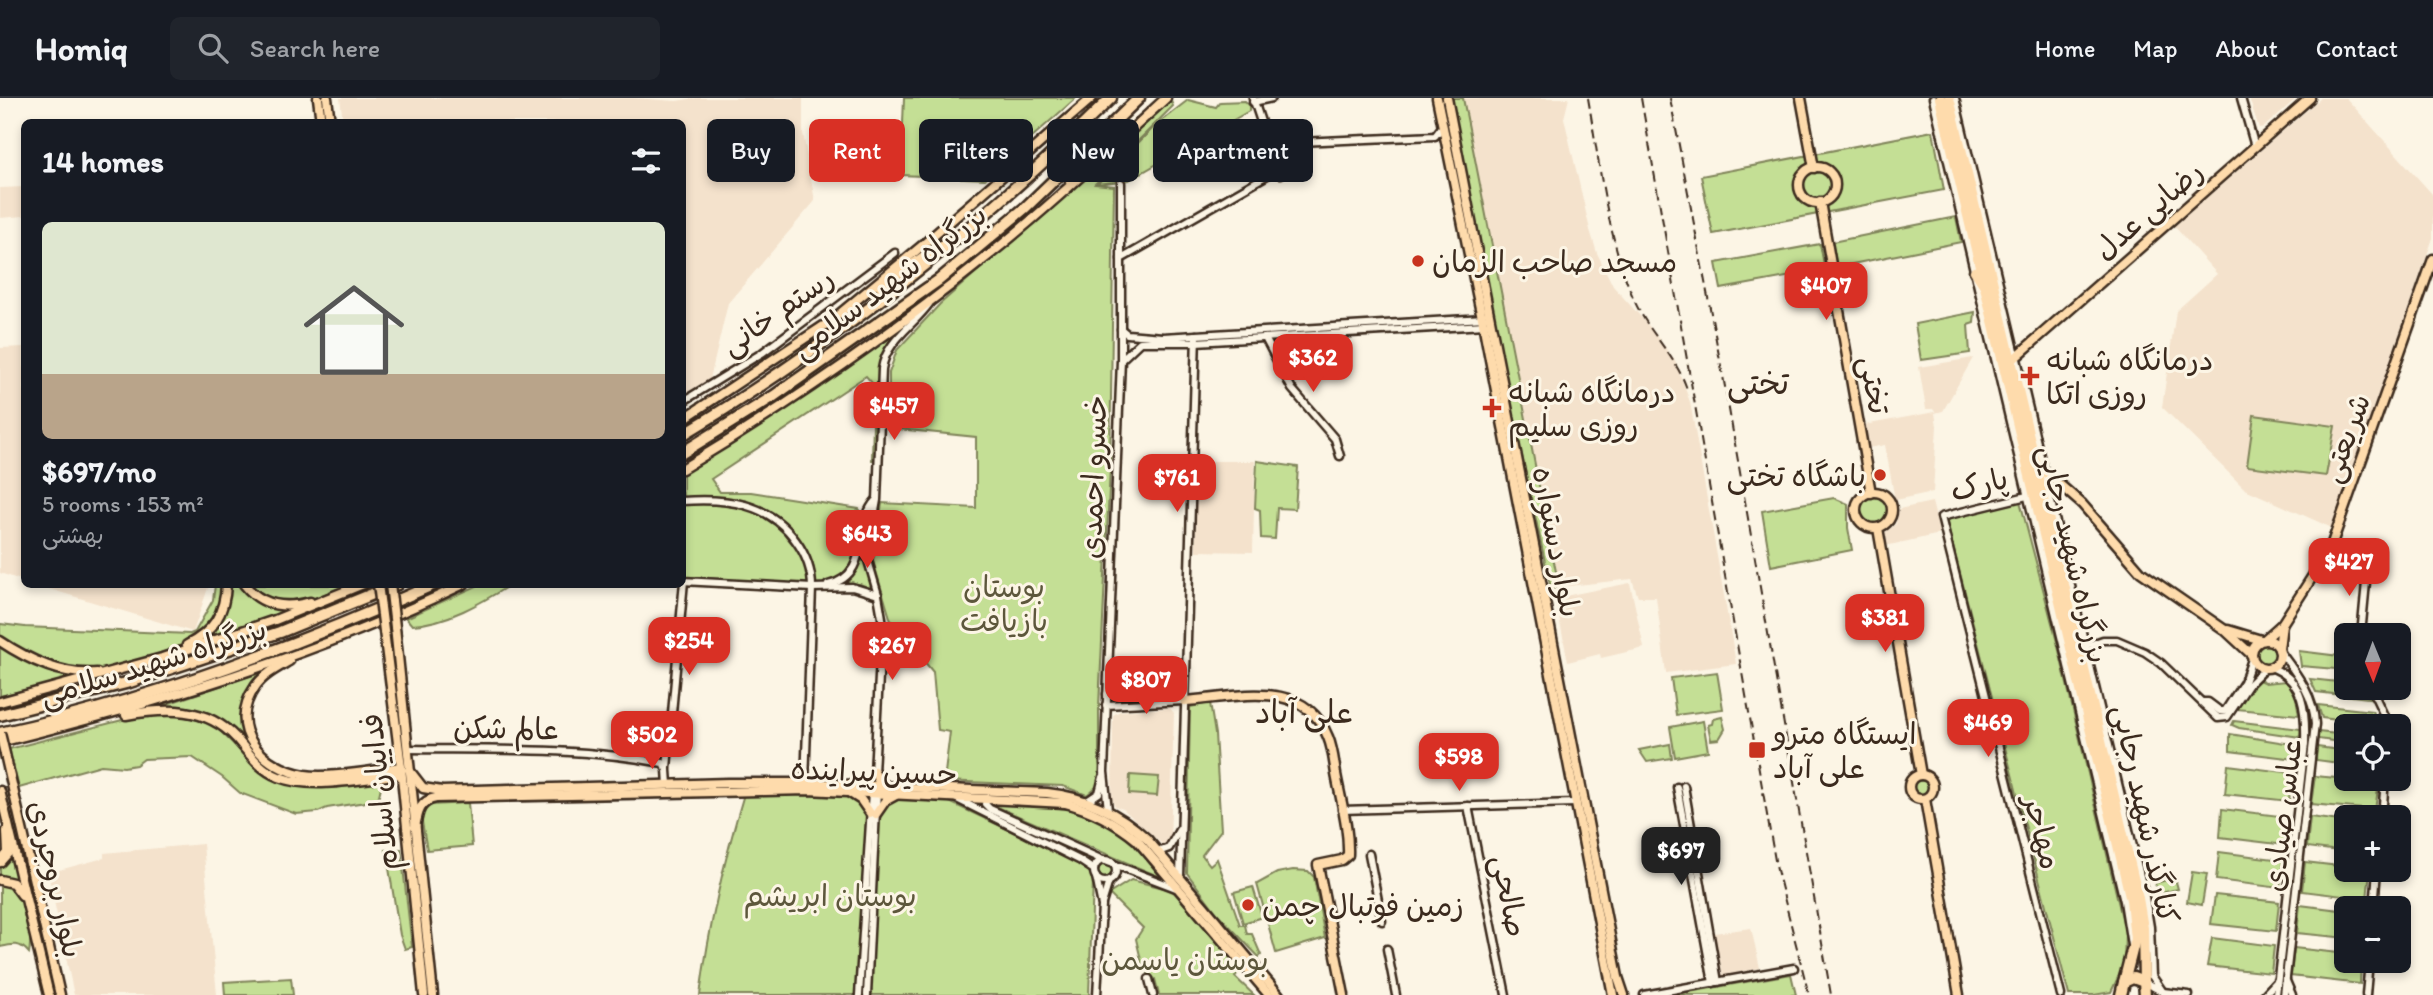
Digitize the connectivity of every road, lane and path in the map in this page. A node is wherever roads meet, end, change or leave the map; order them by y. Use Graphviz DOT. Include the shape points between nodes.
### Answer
graph roads {
  1 [pos="318,98"];
  2 [pos="327,98"];
  3 [pos="1092,98"];
  4 [pos="1102,98"];
  5 [pos="1111,98"];
  6 [pos="1139,98"];
  7 [pos="1166,98"];
  8 [pos="1272,98"];
  9 [pos="1437,98"];
  10 [pos="1447,98"];
  11 [pos="1801,98"];
  12 [pos="1933,98"];
  13 [pos="1940,98"];
  14 [pos="1949,98"];
  15 [pos="1955,98"];
  16 [pos="2241,98"];
  17 [pos="2310,98"];
  18 [pos="1253,100"];
  19 [pos="321,119"];
  20 [pos="330,119"];
  21 [pos="1085,119"];
  22 [pos="1090,119"];
  23 [pos="1117,119"];
  24 [pos="1261,119"];
  25 [pos="1442,127"];
  26 [pos="1313,143"];
  27 [pos="2255,147"];
  28 [pos="1047,159"];
  29 [pos="1814,168"];
  30 [pos="1051,182"];
  31 [pos="1071,182"];
  32 [pos="1255,182"];
  33 [pos="1121,183"];
  34 [pos="1068,188"];
  35 [pos="1820,202"];
  36 [pos="957,238"];
  37 [pos="895,253"];
  38 [pos="1121,259"];
  39 [pos="2433,259"];
  40 [pos="1974,271"];
  41 [pos="1986,290"];
  42 [pos="932,300"];
  43 [pos="831,321"];
  44 [pos="1486,322"];
  45 [pos="1121,329"];
  46 [pos="1146,337"];
  47 [pos="1196,338"];
  48 [pos="1265,338"];
  49 [pos="1121,341"];
  50 [pos="1140,342"];
  51 [pos="2016,357"];
  52 [pos="1121,360"];
  53 [pos="686,400"];
  54 [pos="686,417"];
  55 [pos="686,433"];
  56 [pos="686,451"];
  57 [pos="1340,456"];
  58 [pos="686,467"];
  59 [pos="2037,473"];
  60 [pos="1871,493"];
  61 [pos="2027,496"];
  62 [pos="877,500"];
  63 [pos="686,501"];
  64 [pos="1941,517"];
  65 [pos="1878,528"];
  66 [pos="2330,549"];
  67 [pos="686,581"];
  68 [pos="226,588"];
  69 [pos="248,588"];
  70 [pos="354,588"];
  71 [pos="379,588"];
  72 [pos="387,588"];
  73 [pos="390,588"];
  74 [pos="425,588"];
  75 [pos="456,588"];
  76 [pos="682,588"];
  77 [pos="812,588"];
  78 [pos="349,590"];
  79 [pos="878,595"];
  80 [pos="2362,623"];
  81 [pos="2282,624"];
  82 [pos="2225,630"];
  83 [pos="2263,640"];
  84 [pos="0,641"];
  85 [pos="2086,646"];
  86 [pos="2279,650"];
  87 [pos="301,652"];
  88 [pos="2252,657"];
  89 [pos="162,658"];
  90 [pos="2267,668"];
  91 [pos="124,670"];
  92 [pos="1107,694"];
  93 [pos="1184,697"];
  94 [pos="0,702"];
  95 [pos="1107,705"];
  96 [pos="113,714"];
  97 [pos="0,715"];
  98 [pos="2219,715"];
  99 [pos="0,733"];
  100 [pos="0,742"];
  101 [pos="407,749"];
  102 [pos="404,770"];
  103 [pos="667,770"];
  104 [pos="874,771"];
  105 [pos="1104,772"];
  106 [pos="1921,775"];
  107 [pos="805,783"];
  108 [pos="668,785"];
  109 [pos="1681,787"];
  110 [pos="877,788"];
  111 [pos="0,791"];
  112 [pos="844,791"];
  113 [pos="898,794"];
  114 [pos="428,795"];
  115 [pos="953,797"];
  116 [pos="988,798"];
  117 [pos="1925,799"];
  118 [pos="1087,801"];
  119 [pos="1576,803"];
  120 [pos="1468,806"];
  121 [pos="1108,810"];
  122 [pos="1342,810"];
  123 [pos="873,813"];
  124 [pos="6,817"];
  125 [pos="415,827"];
  126 [pos="1180,828"];
  127 [pos="1156,849"];
  128 [pos="1369,855"];
  129 [pos="1107,861"];
  130 [pos="0,862"];
  131 [pos="1095,873"];
  132 [pos="1140,875"];
  133 [pos="1180,877"];
  134 [pos="1112,879"];
  135 [pos="0,880"];
  136 [pos="1176,888"];
  137 [pos="27,902"];
  138 [pos="1102,906"];
  139 [pos="1382,921"];
  140 [pos="1387,949"];
  141 [pos="2130,964"];
  142 [pos="2148,967"];
  143 [pos="1794,968"];
  144 [pos="2368,973"];
  145 [pos="1149,979"];
  146 [pos="2282,980"];
  147 [pos="1715,982"];
  148 [pos="2124,982"];
  149 [pos="2144,982"];
  150 [pos="2164,992"];
  151 [pos="2176,994"];
  152 [pos="49,995"];
  153 [pos="60,995"];
  154 [pos="424,995"];
  155 [pos="433,995"];
  156 [pos="859,995"];
  157 [pos="867,995"];
  158 [pos="1097,995"];
  159 [pos="1153,995"];
  160 [pos="1269,995"];
  161 [pos="1279,995"];
  162 [pos="1344,995"];
  163 [pos="1396,995"];
  164 [pos="1506,995"];
  165 [pos="1613,995"];
  166 [pos="1624,995"];
  167 [pos="1644,995"];
  168 [pos="1959,995"];
  169 [pos="2061,995"];
  170 [pos="2121,995"];
  171 [pos="2145,995"];
  172 [pos="2189,995"];
  173 [pos="2264,995"];
  174 [pos="2276,995"];
  175 [pos="2284,995"];
  176 [pos="2292,995"];
  177 [pos="2366,995"];
  1 -- 19 [label="main road"];
  2 -- 20 [label="main road"];
  3 -- 43 [label="main road"];
  4 -- 21 [label="highway"];
  5 -- 22 [label="highway, بزرگراه شهید سلامی"];
  6 -- 23 [label="highway, بزرگراه شهید سلامی"];
  7 -- 34 [label="main road"];
  8 -- 18 [label="street"];
  9 -- 25 [label="main road, بلوار دستواره"];
  10 -- 44 [label="main road, بلوار دستواره"];
  11 -- 29 [label="main road"];
  12 -- 40 [label="street, کنارگذر شهید رجایی"];
  13 -- 41 [label="highway, بزرگراه شهید رجایی"];
  14 -- 59 [label="highway, بزرگراه شهید رجایی"];
  15 -- 51 [label="street, کنارگذر شهید رجایی"];
  16 -- 27 [label="street"];
  17 -- 27 [label="main road, رضایی عدل"];
  18 -- 24 [label="street"];
  25 -- 26 [label="street" via="1435,136"];
  25 -- 44 [label="main road, بلوار دستواره"];
  27 -- 51 [label="main road, رضایی عدل"];
  28 -- 36 [label="highway, بزرگراه شهید سلامی"];
  29 -- 35 [label="main road" via="1801,177 1800,188 1805,198"];
  29 -- 35 [label="main road" via="1825,169 1835,182 1830,197"];
  30 -- 56 [label="highway, بزرگراه شهید سلامی" via="939,280 774,396"];
  31 -- 34 [label="main road"];
  32 -- 38 [label="street"];
  33 -- 38 [label="street, خسرو احمدی"];
  34 -- 42 [label="main road"];
  35 -- 60 [label="main road, تختی"];
  36 -- 43 [label="main road" via="932,250"];
  36 -- 55 [label="highway, بزرگراه شهید سلامی" via="766,383"];
  37 -- 53 [label="street, رستم خانی" via="762,353"];
  38 -- 45 [label="street, خسرو احمدی"];
  39 -- 66 [label="main road, شریعتی"];
  40 -- 41 [label="main road"];
  40 -- 61 [label="street, کنارگذر شهید رجایی"];
  41 -- 59 [label="highway, بزرگراه شهید رجایی"];
  42 -- 58 [label="main road" via="746,431"];
  42 -- 62 [label="street" via="884,358"];
  43 -- 54 [label="main road"];
  44 -- 47 [label="street"];
  44 -- 48 [label="street"];
  44 -- 119 [label="main road, بلوار دستواره"];
  44 -- 166 [label="main road, بلوار دستواره"];
  45 -- 46 [label="street"];
  45 -- 49 [label="street, خسرو احمدی"];
  46 -- 47 [label="street"];
  46 -- 50 [label="street"];
  47 -- 48 [label="street"];
  47 -- 50 [label="street"];
  47 -- 93 [label="street"];
  48 -- 57 [label="street" via="1292,389 1335,439"];
  49 -- 50 [label="street"];
  49 -- 52 [label="street, خسرو احمدی"];
  50 -- 52 [label="street"];
  51 -- 59 [label="street, کنارگذر شهید رجایی"];
  52 -- 92 [label="street, خسرو احمدی"];
  59 -- 82 [label="main road" via="2081,504 2141,572"];
  59 -- 85 [label="street, کنارگذر شهید رجایی"];
  59 -- 141 [label="highway, بزرگراه شهید رجایی" via="2131,900 2135,928"];
  59 -- 142 [label="highway, بزرگراه شهید رجایی" via="2138,898"];
  60 -- 65 [label="main road" via="1858,503 1857,515 1863,524"];
  60 -- 65 [label="main road" via="1882,494 1892,506 1888,522"];
  61 -- 64 [label="street, پارک"];
  61 -- 141 [label="street, کنارگذر شهید رجایی" via="2124,901"];
  62 -- 77 [label="street" via="868,509 850,574 836,583"];
  62 -- 79 [label="street" via="867,557"];
  63 -- 77 [label="street" via="737,502 772,516 802,551"];
  64 -- 169 [label="street, مهاجر"];
  65 -- 106 [label="main road"];
  66 -- 80 [label="street" via="2350,562 2368,561"];
  66 -- 81 [label="main road, شریعتی"];
  67 -- 77 [label="street"];
  68 -- 89 [label="main road" via="223,609 213,627"];
  69 -- 78 [label="main road" via="260,599 284,606"];
  70 -- 78 [label="main road"];
  71 -- 102 [label="main road, فداییان اسلام, bridge"];
  72 -- 97 [label="highway, بزرگراه شهید سلامی" via="280,632 131,682"];
  73 -- 101 [label="main road, فداییان اسلام, bridge"];
  74 -- 99 [label="highway, بزرگراه شهید سلامی" via="201,676"];
  75 -- 87 [label="main road"];
  76 -- 103 [label="street"];
  77 -- 79 [label="street" via="852,587"];
  77 -- 107 [label="street"];
  78 -- 89 [label="main road"];
  79 -- 104 [label="street" via="882,618"];
  81 -- 83 [label="main road, شریعتی"];
  81 -- 86 [label="main road, شریعتی"];
  82 -- 83 [label="main road"];
  82 -- 88 [label="main road"];
  83 -- 86 [label="main road" via="2273,642"];
  83 -- 88 [label="main road" via="2254,645"];
  84 -- 91 [label="main road" via="62,670"];
  85 -- 98 [label="street" via="2103,640 2125,642 2161,663"];
  85 -- 142 [label="street, کنارگذر شهید رجایی" via="2145,897 2150,927"];
  86 -- 90 [label="main road" via="2277,663"];
  86 -- 146 [label="street, عباس صیادی" via="2303,683 2315,724"];
  87 -- 96 [label="main road"];
  87 -- 102 [label="main road" via="263,678 251,693 246,723 256,750 276,767 309,776"];
  88 -- 90 [label="main road"];
  88 -- 98 [label="street" via="2244,682"];
  89 -- 91 [label="main road"];
  90 -- 98 [label="street" via="2249,684 2227,717"];
  90 -- 146 [label="street, عباس صیادی" via="2293,682 2302,696 2306,720"];
  91 -- 94 [label="main road"];
  92 -- 93 [label="street"];
  92 -- 95 [label="street, خسرو احمدی"];
  93 -- 95 [label="street"];
  93 -- 122 [label="main road" via="1273,694 1308,709 1330,741"];
  93 -- 126 [label="street"];
  95 -- 105 [label="street, خسرو احمدی"];
  96 -- 100 [label="main road"];
  96 -- 102 [label="main road" via="199,713 229,732 261,767 289,780 320,782"];
  99 -- 153 [label="main road, بلوار بروجردی, bridge"];
  101 -- 102 [label="main road, فداییان اسلام"];
  101 -- 103 [label="street, عالم شکن" via="591,753 663,763"];
  102 -- 114 [label="main road"];
  102 -- 125 [label="main road, فداییان اسلام"];
  102 -- 154 [label="main road, فداییان اسلام"];
  103 -- 108 [label="street"];
  104 -- 110 [label="main road"];
  105 -- 118 [label="street" via="1098,793"];
  105 -- 121 [label="street, خسرو احمدی"];
  106 -- 117 [label="main road" via="1933,787"];
  106 -- 117 [label="main road" via="1913,778 1909,788 1914,797"];
  107 -- 108 [label="main road, حسین پیراینده"];
  107 -- 110 [label="main road, حسین پیراینده"];
  108 -- 114 [label="main road, حسین پیراینده"];
  109 -- 147 [label="street"];
  110 -- 112 [label="main road, حسین پیراینده"];
  110 -- 113 [label="main road, حسین پیراینده"];
  110 -- 118 [label="main road, حسین پیراینده" via="1047,793"];
  110 -- 123 [label="street"];
  111 -- 124 [label="main road, بلوار بروجردی"];
  112 -- 114 [label="main road, حسین پیراینده"];
  112 -- 123 [label="main road"];
  113 -- 115 [label="main road, حسین پیراینده"];
  113 -- 123 [label="main road"];
  114 -- 125 [label="main road"];
  115 -- 116 [label="main road, حسین پیراینده"];
  115 -- 131 [label="street" via="1079,860"];
  116 -- 129 [label="street" via="985,804 990,809"];
  116 -- 136 [label="main road, حسین پیراینده" via="1055,802 1096,813 1137,840"];
  117 -- 168 [label="main road"];
  118 -- 121 [label="main road, حسین پیراینده"];
  119 -- 120 [label="street"];
  119 -- 165 [label="main road, بلوار دستواره"];
  120 -- 122 [label="street"];
  120 -- 164 [label="street, صالحی"];
  121 -- 127 [label="main road, حسین پیراینده"];
  122 -- 162 [label="main road" via="1348,855 1318,865"];
  123 -- 156 [label="street"];
  123 -- 157 [label="street"];
  124 -- 130 [label="main road" via="8,848"];
  124 -- 137 [label="main road, بلوار بروجردی"];
  125 -- 155 [label="main road, فداییان اسلام"];
  126 -- 127 [label="street" via="1169,848"];
  126 -- 133 [label="street"];
  127 -- 133 [label="main road, حسین پیراینده"];
  128 -- 139 [label="street"];
  129 -- 131 [label="street" via="1099,862"];
  129 -- 132 [label="street"];
  129 -- 134 [label="street" via="1115,869"];
  131 -- 134 [label="street" via="1100,881"];
  131 -- 138 [label="street"];
  132 -- 134 [label="street"];
  132 -- 136 [label="street"];
  133 -- 161 [label="main road, حسین پیراینده"];
  134 -- 138 [label="street"];
  135 -- 137 [label="main road" via="13,883"];
  136 -- 160 [label="main road, حسین پیراینده"];
  137 -- 152 [label="main road, بلوار بروجردی"];
  138 -- 158 [label="street"];
  140 -- 163 [label="street"];
  141 -- 142 [label="highway" via="2132,975"];
  141 -- 148 [label="highway, بزرگراه شهید رجایی"];
  142 -- 149 [label="highway, بزرگراه شهید رجایی"];
  142 -- 150 [label="street"];
  143 -- 147 [label="street"];
  144 -- 177 [label="street"];
  145 -- 159 [label="street"];
  146 -- 173 [label="street"];
  146 -- 174 [label="street, عباس صیادی"];
  146 -- 175 [label="street, عباس صیادی"];
  146 -- 176 [label="street"];
  147 -- 167 [label="street"];
  148 -- 149 [label="highway" via="2133,978"];
  148 -- 170 [label="highway, بزرگراه شهید رجایی"];
  149 -- 150 [label="street"];
  149 -- 171 [label="highway, بزرگراه شهید رجایی"];
  150 -- 151 [label="street"];
  151 -- 172 [label="street"];
}
